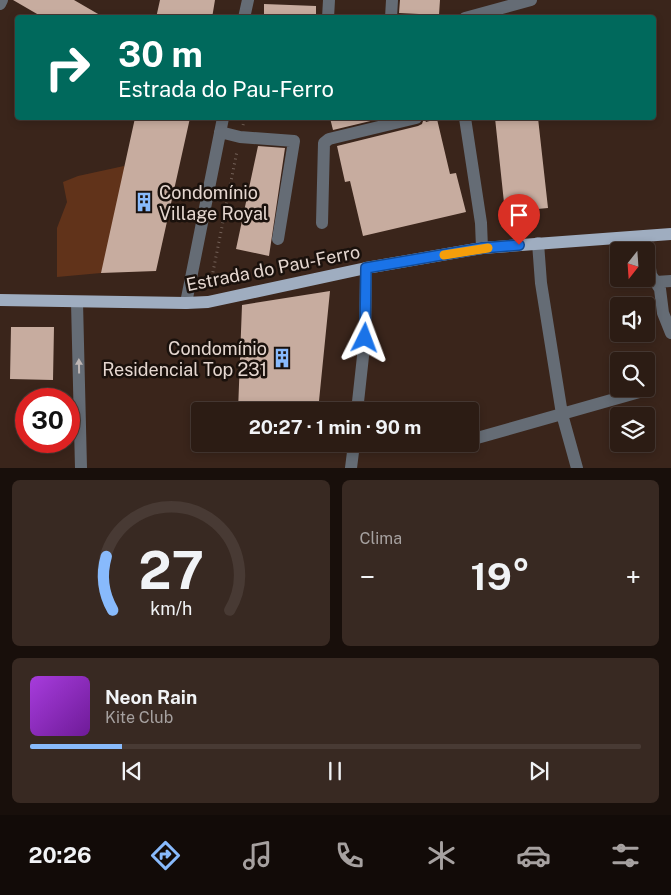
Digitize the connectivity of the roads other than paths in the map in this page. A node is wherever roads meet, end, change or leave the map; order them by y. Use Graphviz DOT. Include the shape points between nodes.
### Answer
graph roads {
  1 [pos="2,0"];
  2 [pos="248,0"];
  3 [pos="329,0"];
  4 [pos="392,0"];
  5 [pos="531,0"];
  6 [pos="0,4"];
  7 [pos="245,15"];
  8 [pos="328,15"];
  9 [pos="391,15"];
  10 [pos="476,15"];
  11 [pos="223,120"];
  12 [pos="408,120"];
  13 [pos="465,120"];
  14 [pos="220,132"];
  15 [pos="322,223"];
  16 [pos="671,234"];
  17 [pos="646,236"];
  18 [pos="278,239"];
  19 [pos="538,243"];
  20 [pos="482,248"];
  21 [pos="366,268"];
  22 [pos="671,280"];
  23 [pos="656,282"];
  24 [pos="0,300"];
  25 [pos="77,302"];
  26 [pos="186,303"];
  27 [pos="671,333"];
  28 [pos="622,397"];
  29 [pos="358,402"];
  30 [pos="562,414"];
  31 [pos="479,437"];
  32 [pos="353,452"];
  33 [pos="81,468"];
  34 [pos="351,468"];
  35 [pos="576,468"];
  1 -- 6 [label="street"];
  2 -- 7 [label="street"];
  3 -- 8 [label="street"];
  4 -- 9 [label="street"];
  5 -- 10 [label="street"];
  11 -- 14 [label="street"];
  12 -- 15 [label="street" via="329,139 324,143"];
  13 -- 20 [label="street"];
  14 -- 18 [label="street" via="240,137 294,141"];
  14 -- 26 [label="street"];
  16 -- 17 [label="main road, Estrada do Pau-Ferro"];
  17 -- 19 [label="main road, Estrada do Pau-Ferro"];
  17 -- 23 [label="street" via="651,276"];
  19 -- 20 [label="main road, Estrada do Pau-Ferro"];
  19 -- 30 [label="street" via="541,284"];
  20 -- 21 [label="main road, Estrada do Pau-Ferro"];
  21 -- 26 [label="main road, Estrada do Pau-Ferro" via="208,302"];
  21 -- 29 [label="street" via="365,338"];
  22 -- 23 [label="street"];
  23 -- 27 [label="street"];
  24 -- 25 [label="main road, Estrada do Pau-Ferro"];
  25 -- 26 [label="main road, Estrada do Pau-Ferro"];
  33 -- 25 [label="street, one-way"];
  28 -- 30 [label="street"];
  30 -- 31 [label="street"];
  30 -- 35 [label="street"];
  32 -- 34 [label="street"];
}
